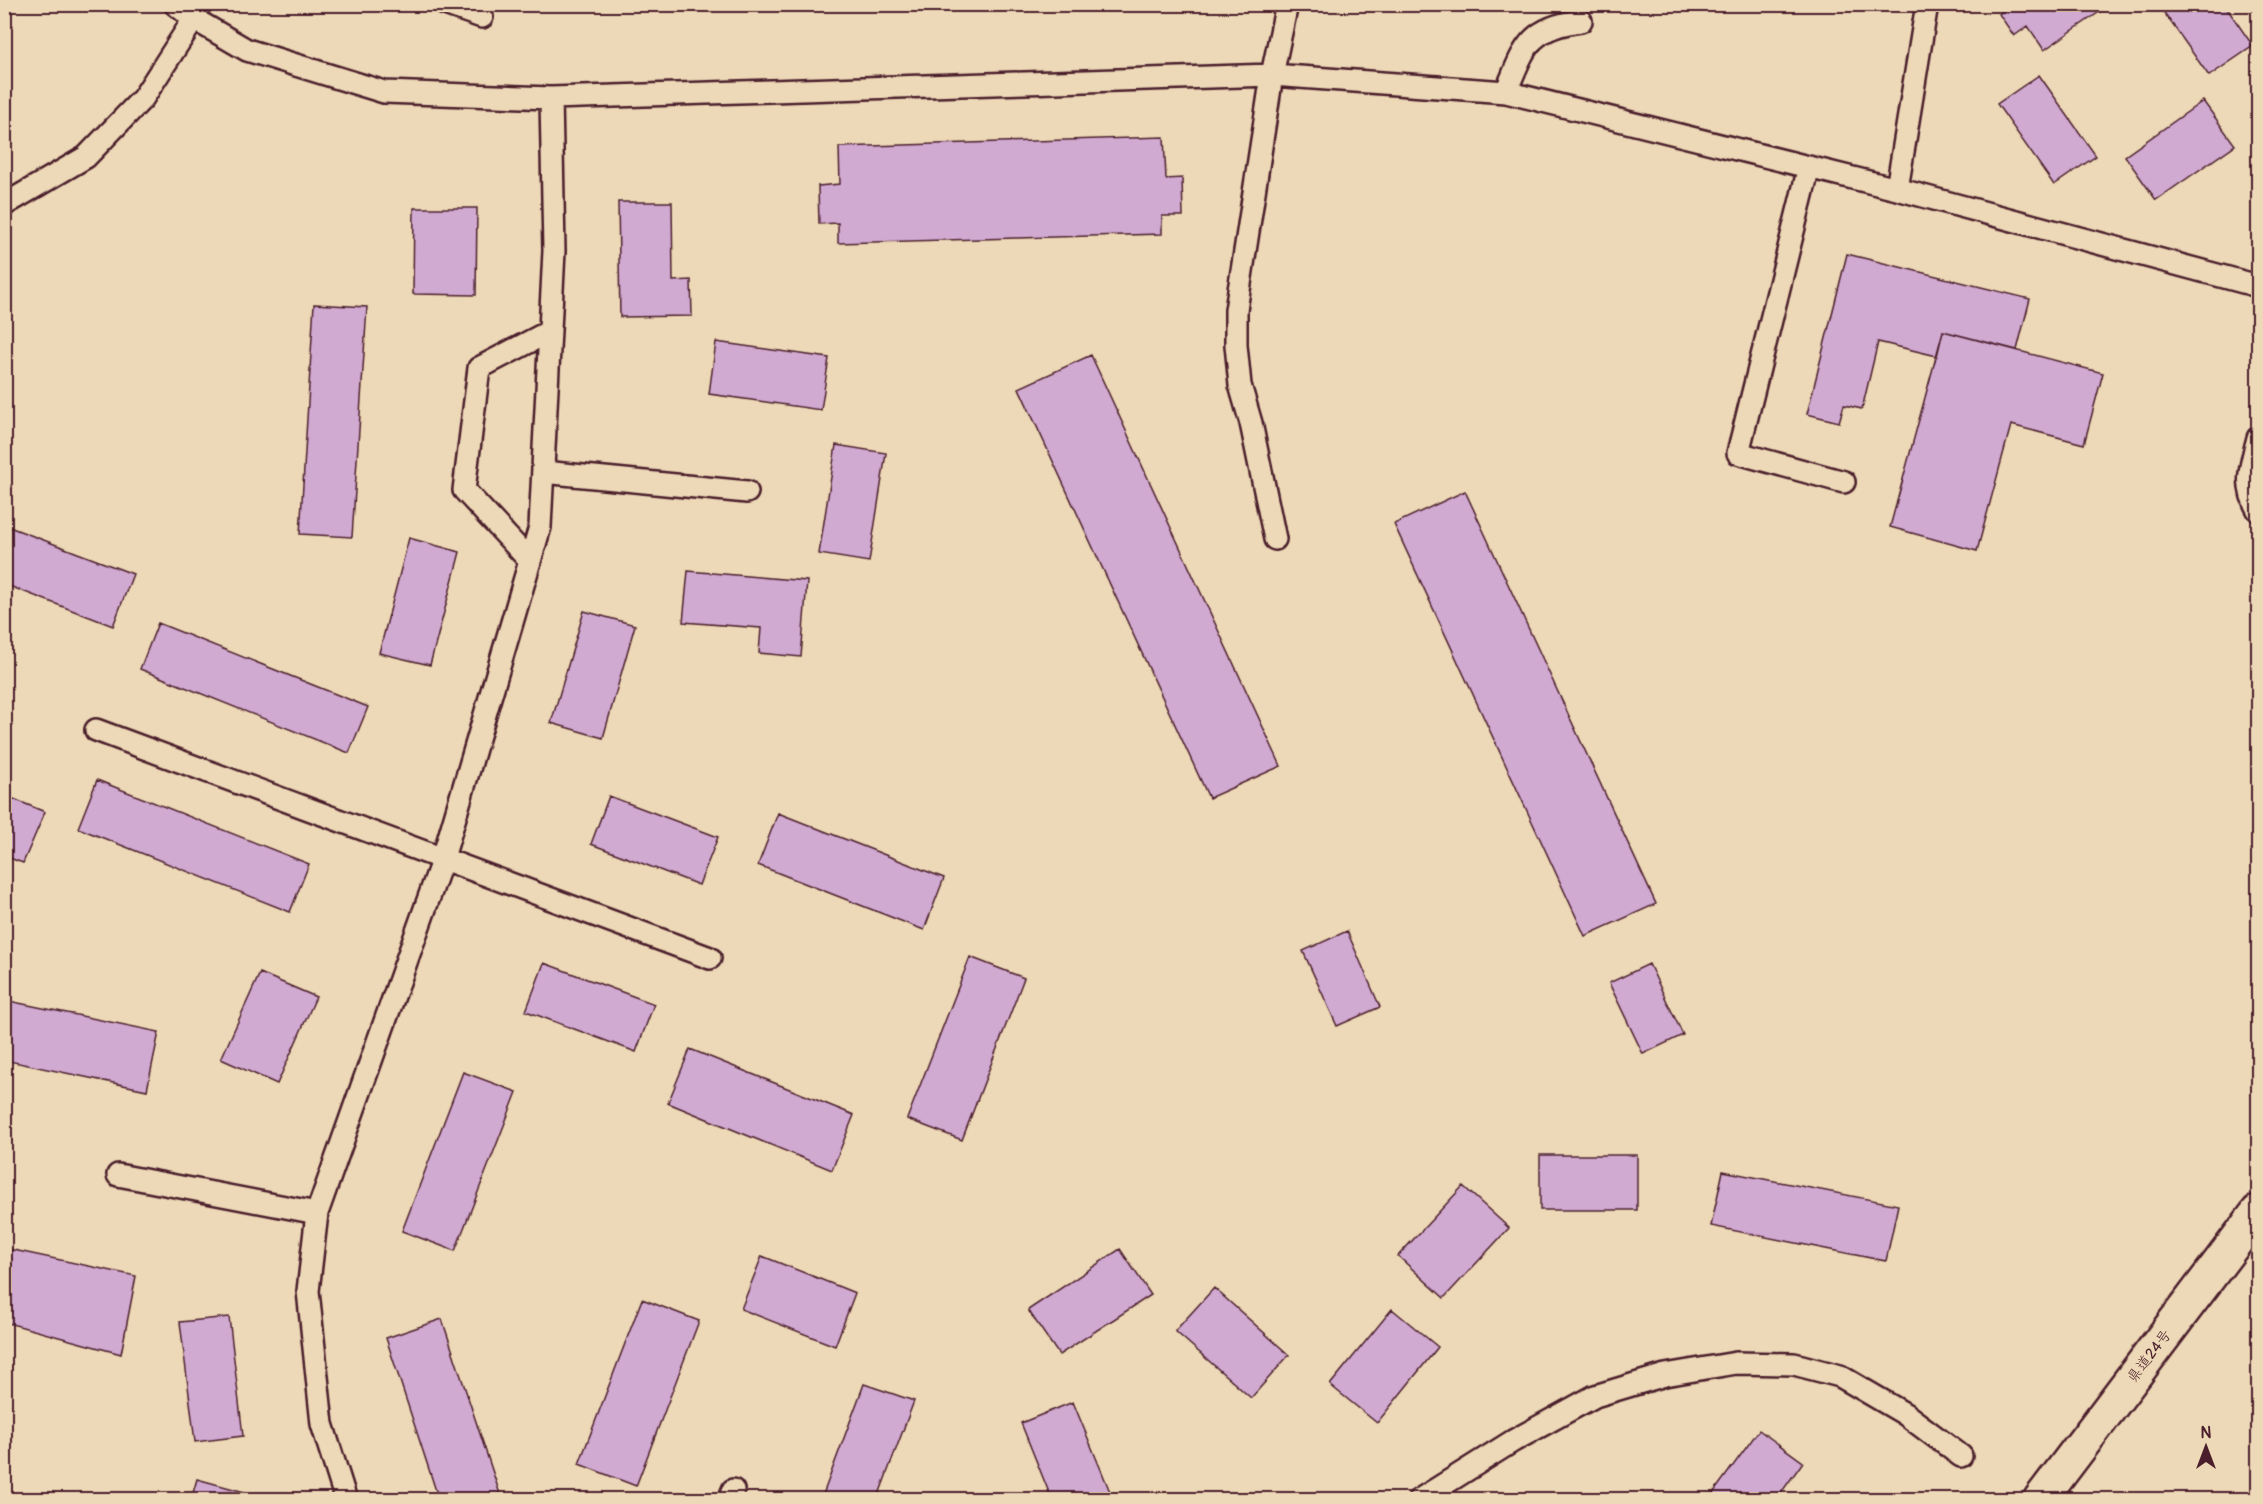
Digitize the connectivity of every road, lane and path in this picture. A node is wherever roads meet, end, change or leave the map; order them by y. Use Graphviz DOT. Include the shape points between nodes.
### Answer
graph roads {
  1 [pos="175,4"];
  2 [pos="444,4"];
  3 [pos="1287,4"];
  4 [pos="1927,4"];
  5 [pos="196,12"];
  6 [pos="482,17"];
  7 [pos="1581,21"];
  8 [pos="1272,75"];
  9 [pos="1506,92"];
  10 [pos="551,98"];
  11 [pos="1809,167"];
  12 [pos="1897,189"];
  13 [pos="4,205"];
  14 [pos="2259,286"];
  15 [pos="550,331"];
  16 [pos="2259,438"];
  17 [pos="543,472"];
  18 [pos="1844,482"];
  19 [pos="747,492"];
  20 [pos="2259,510"];
  21 [pos="1275,539"];
  22 [pos="530,561"];
  23 [pos="96,730"];
  24 [pos="443,858"];
  25 [pos="710,958"];
  26 [pos="118,1175"];
  27 [pos="2259,1212"];
  28 [pos="317,1213"];
  29 [pos="1961,1456"];
  30 [pos="346,1500"];
  31 [pos="1419,1500"];
  32 [pos="2040,1500"];
  1 -- 5 [label="lane"];
  2 -- 6 [label="lane"];
  3 -- 8 [label="lane"];
  4 -- 12 [label="lane"];
  5 -- 10 [label="lane" via="248,50 384,92"];
  5 -- 13 [label="lane" via="143,98 86,157"];
  7 -- 9 [label="lane" via="1561,23 1536,35 1521,54"];
  8 -- 9 [label="lane"];
  8 -- 10 [label="lane"];
  8 -- 21 [label="lane" via="1236,310 1236,345 1240,385"];
  9 -- 11 [label="lane"];
  10 -- 15 [label="lane" via="554,251"];
  11 -- 12 [label="lane"];
  11 -- 18 [label="lane" via="1738,453"];
  12 -- 14 [label="lane"];
  15 -- 17 [label="lane"];
  15 -- 22 [label="lane" via="480,368 464,490"];
  16 -- 20 [label="lane" via="2250,471 2250,495"];
  17 -- 19 [label="lane"];
  17 -- 22 [label="lane" via="540,527"];
  22 -- 24 [label="lane"];
  23 -- 24 [label="lane"];
  24 -- 25 [label="lane"];
  24 -- 28 [label="lane"];
  26 -- 28 [label="lane"];
  27 -- 32 [label="main road, 県道24号"];
  28 -- 30 [label="lane" via="308,1292 322,1424"];
  29 -- 31 [label="lane" via="1905,1414 1840,1376 1794,1364 1736,1363 1665,1375 1595,1396"];
}
